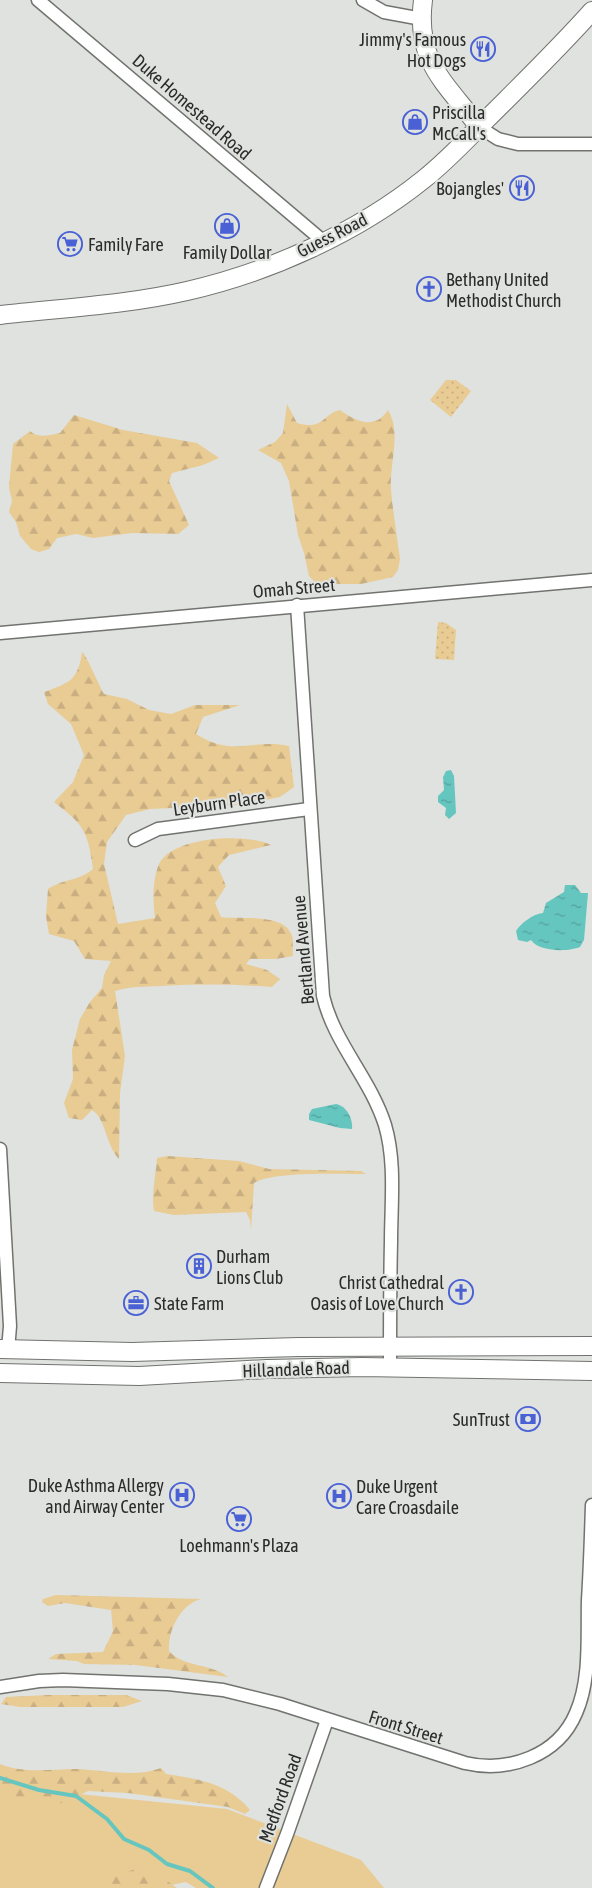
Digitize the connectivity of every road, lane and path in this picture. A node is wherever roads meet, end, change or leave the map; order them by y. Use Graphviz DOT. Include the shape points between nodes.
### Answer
graph roads {
  1 [pos="38,0"];
  2 [pos="363,0"];
  3 [pos="423,0"];
  4 [pos="592,12"];
  5 [pos="422,19"];
  6 [pos="479,127"];
  7 [pos="592,144"];
  8 [pos="324,241"];
  9 [pos="0,315"];
  10 [pos="592,580"];
  11 [pos="298,605"];
  12 [pos="0,633"];
  13 [pos="309,809"];
  14 [pos="135,840"];
  15 [pos="0,1149"];
  16 [pos="390,1346"];
  17 [pos="592,1346"];
  18 [pos="132,1352"];
  19 [pos="3,1361"];
  20 [pos="390,1368"];
  21 [pos="592,1371"];
  22 [pos="592,1505"];
  23 [pos="0,1688"];
  24 [pos="327,1720"];
  25 [pos="266,1888"];
  1 -- 8 [label="street, Duke Homestead Road"];
  2 -- 5 [label="street" via="384,12"];
  3 -- 5 [label="main road"];
  4 -- 6 [label="main road, Guess Road"];
  5 -- 6 [label="main road" via="425,44 436,73"];
  6 -- 7 [label="street" via="498,139 518,144"];
  6 -- 8 [label="main road, Guess Road" via="440,166 406,193"];
  8 -- 9 [label="main road, Guess Road" via="260,269 187,291"];
  10 -- 11 [label="street, Omah Street"];
  11 -- 12 [label="street, Omah Street"];
  11 -- 13 [label="street, Bertland Avenue"];
  13 -- 14 [label="street, Leyburn Place" via="158,830"];
  13 -- 16 [label="street, Bertland Avenue" via="322,996 335,1034 378,1106 390,1150"];
  15 -- 19 [label="street" via="9,1317"];
  16 -- 17 [label="main road, Hillandale Road"];
  16 -- 18 [label="main road, Hillandale Road"];
  16 -- 20 [label="street, Bertland Avenue"];
  18 -- 19 [label="main road, Hillandale Road"];
  18 -- 19 [label="main road" via="70,1363"];
  19 -- 20 [label="main road, Hillandale Road" via="139,1376 267,1369"];
  20 -- 21 [label="main road, Hillandale Road"];
  22 -- 24 [label="street, Front Street" via="587,1652 582,1693 572,1722 557,1742 516,1763 484,1768"];
  23 -- 24 [label="street, Front Street" via="63,1680 168,1684 223,1690 271,1701"];
  24 -- 25 [label="street, Medford Road"];
}
